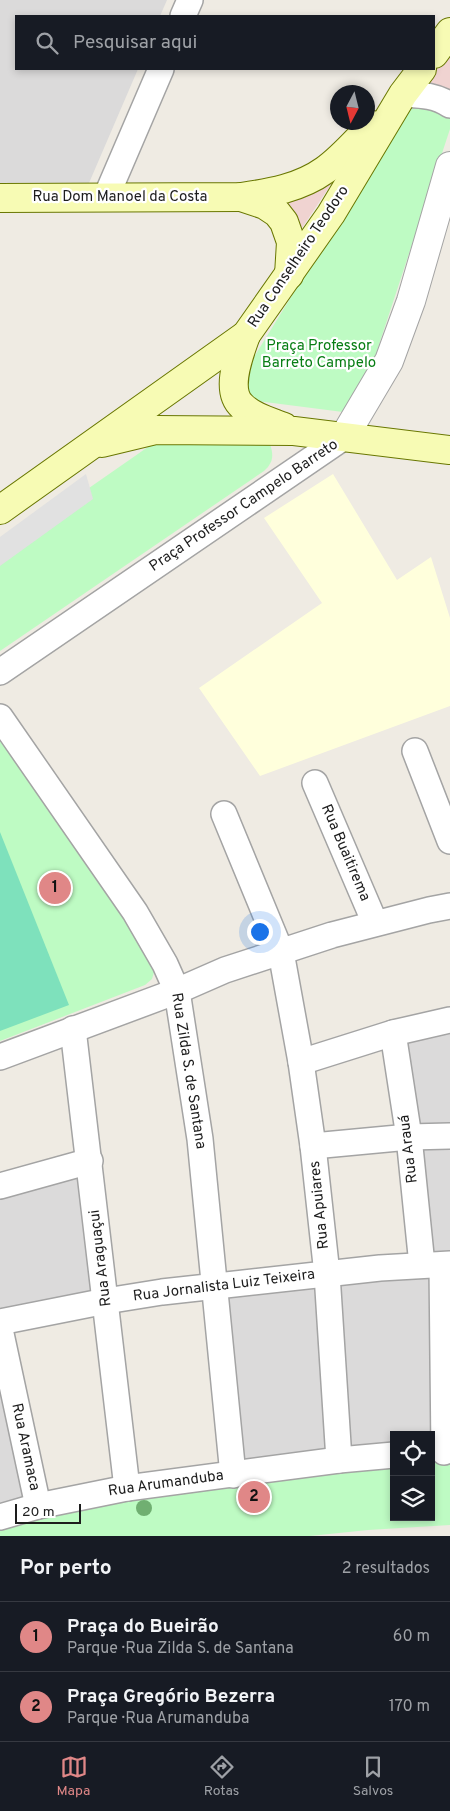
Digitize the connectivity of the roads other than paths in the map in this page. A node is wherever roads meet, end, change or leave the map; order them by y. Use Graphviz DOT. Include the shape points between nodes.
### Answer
graph roads {
  1 [pos="190,0"];
  2 [pos="183,15"];
  3 [pos="450,32"];
  4 [pos="435,53"];
  5 [pos="160,70"];
  6 [pos="421,70"];
  7 [pos="403,94"];
  8 [pos="450,105"];
  9 [pos="450,166"];
  10 [pos="106,197"];
  11 [pos="241,197"];
  12 [pos="0,198"];
  13 [pos="289,276"];
  14 [pos="246,335"];
  15 [pos="294,431"];
  16 [pos="344,437"];
  17 [pos="90,446"];
  18 [pos="450,450"];
  19 [pos="0,510"];
  20 [pos="0,672"];
  21 [pos="0,717"];
  22 [pos="416,751"];
  23 [pos="315,784"];
  24 [pos="224,814"];
  25 [pos="450,841"];
  26 [pos="450,906"];
  27 [pos="375,923"];
  28 [pos="281,952"];
  29 [pos="177,991"];
  30 [pos="450,1020"];
  31 [pos="73,1029"];
  32 [pos="394,1033"];
  33 [pos="0,1056"];
  34 [pos="301,1062"];
  35 [pos="450,1136"];
  36 [pos="408,1137"];
  37 [pos="313,1146"];
  38 [pos="90,1161"];
  39 [pos="0,1186"];
  40 [pos="438,1265"];
  41 [pos="328,1274"];
  42 [pos="216,1286"];
  43 [pos="106,1301"];
  44 [pos="0,1322"];
  45 [pos="0,1329"];
  46 [pos="442,1452"];
  47 [pos="390,1455"];
  48 [pos="339,1460"];
  49 [pos="233,1475"];
  50 [pos="128,1488"];
  51 [pos="38,1506"];
  52 [pos="0,1517"];
  1 -- 2 [label="street"];
  3 -- 4 [label="main road"];
  5 -- 10 [label="street"];
  6 -- 7 [label="main road, Rua Conselheiro Teodoro"];
  7 -- 8 [label="street" via="424,95"];
  7 -- 11 [label="main road, Rua Dom Manoel da Costa" via="324,171 283,189"];
  7 -- 13 [label="main road, Rua Conselheiro Teodoro" via="331,214"];
  9 -- 16 [label="street, Praça Professor Campelo Barreto" via="389,362"];
  10 -- 11 [label="main road, Rua Dom Manoel da Costa"];
  10 -- 12 [label="main road, Rua Dom Manoel da Costa"];
  11 -- 13 [label="main road, Rua Dom Manoel da Costa" via="265,205 284,222 291,242"];
  13 -- 14 [label="main road, Rua Conselheiro Teodoro"];
  14 -- 15 [label="main road" via="234,377 234,391 240,405 256,416"];
  14 -- 17 [label="main road, Rua Conselheiro Teodoro"];
  15 -- 16 [label="main road"];
  15 -- 17 [label="main road" via="156,430"];
  16 -- 18 [label="main road"];
  16 -- 20 [label="street, Praça Professor Campelo Barreto"];
  17 -- 19 [label="main road"];
  21 -- 29 [label="street, Rua Zilda S. de Santana" via="135,912"];
  22 -- 25 [label="street"];
  23 -- 27 [label="street, Rua Buaitirema"];
  24 -- 28 [label="street, Rua Apuiares"];
  26 -- 27 [label="street"];
  27 -- 28 [label="street"];
  28 -- 29 [label="street" via="225,970"];
  28 -- 34 [label="street, Rua Apuiares"];
  29 -- 31 [label="street"];
  29 -- 42 [label="street, Rua Zilda S. de Santana" via="200,1139"];
  30 -- 32 [label="street"];
  31 -- 33 [label="street"];
  31 -- 38 [label="street, Rua Araguaçui"];
  32 -- 34 [label="street"];
  32 -- 36 [label="street, Rua Arauá"];
  34 -- 37 [label="street, Rua Apuiares"];
  35 -- 36 [label="street"];
  36 -- 37 [label="street"];
  36 -- 40 [label="street, Rua Arauá"];
  37 -- 41 [label="street, Rua Apuiares"];
  38 -- 39 [label="street"];
  38 -- 43 [label="street, Rua Araguaçui"];
  40 -- 41 [label="street, Rua Jornalista Luiz Teixeira"];
  40 -- 46 [label="street, Rua Arauá"];
  41 -- 42 [label="street, Rua Jornalista Luiz Teixeira"];
  41 -- 48 [label="street, Rua Apuiares"];
  42 -- 43 [label="street, Rua Jornalista Luiz Teixeira"];
  42 -- 49 [label="street, Rua Zilda S. de Santana"];
  43 -- 44 [label="street, Rua Jornalista Luiz Teixeira"];
  43 -- 50 [label="street, Rua Araguaçui"];
  45 -- 51 [label="street, Rua Aramaca"];
  47 -- 48 [label="street, Rua Arumanduba"];
  48 -- 49 [label="street, Rua Arumanduba"];
  49 -- 50 [label="street, Rua Arumanduba"];
  50 -- 51 [label="street, Rua Arumanduba"];
  51 -- 52 [label="street, Rua Arumanduba"];
}
